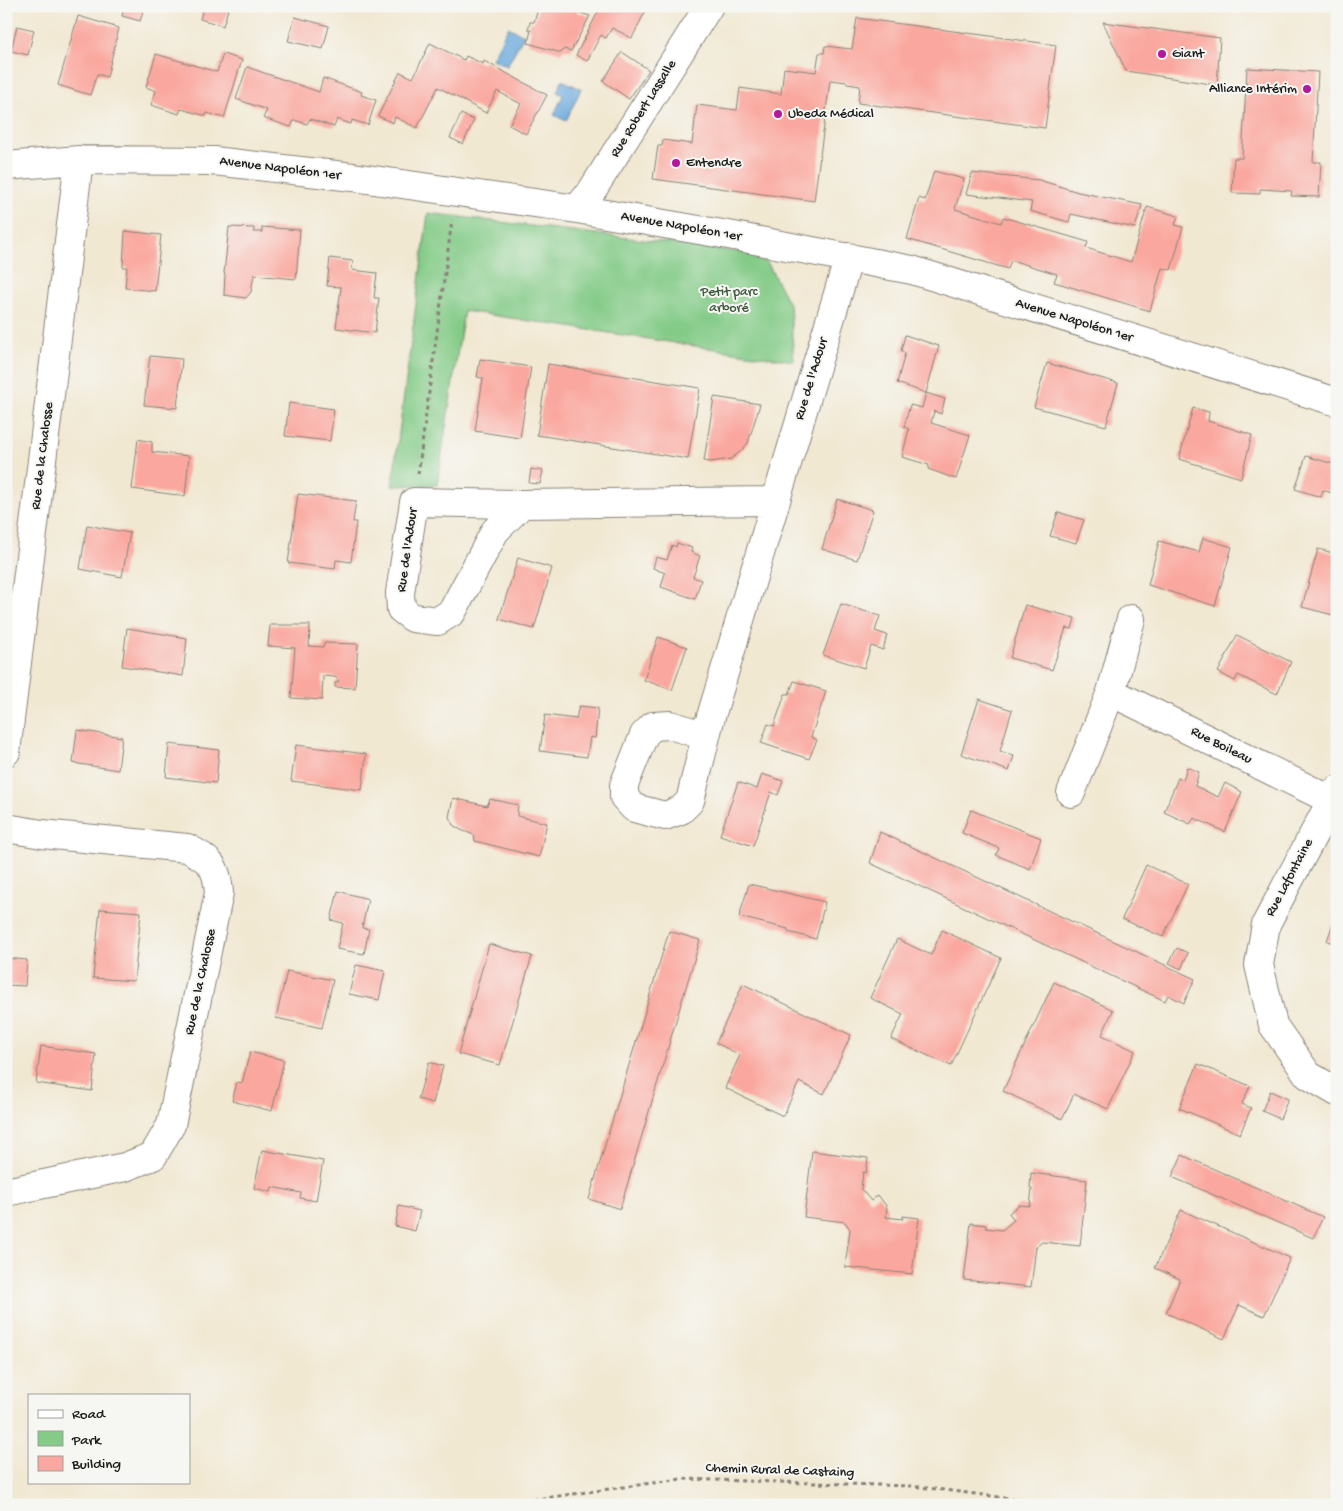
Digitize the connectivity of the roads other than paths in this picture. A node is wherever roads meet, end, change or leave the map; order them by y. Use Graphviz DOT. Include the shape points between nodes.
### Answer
graph roads {
  1 [pos="709,6"];
  2 [pos="80,160"];
  3 [pos="6,166"];
  4 [pos="577,209"];
  5 [pos="849,257"];
  6 [pos="1337,402"];
  7 [pos="776,501"];
  8 [pos="522,504"];
  9 [pos="1131,619"];
  10 [pos="1111,692"];
  11 [pos="706,736"];
  12 [pos="6,752"];
  13 [pos="1070,793"];
  14 [pos="1334,795"];
  15 [pos="6,828"];
  16 [pos="1337,1092"];
  17 [pos="6,1192"];
  1 -- 4 [label="street, Rue Robert Lassalle"];
  2 -- 3 [label="street, Avenue Napoléon 1er"];
  2 -- 4 [label="street, Avenue Napoléon 1er" via="214,161"];
  2 -- 12 [label="street, Rue de la Chalosse"];
  4 -- 5 [label="street, Avenue Napoléon 1er"];
  5 -- 6 [label="street, Avenue Napoléon 1er" via="912,270"];
  5 -- 7 [label="street, Rue de l'Adour"];
  7 -- 8 [label="street, Rue de l'Adour"];
  7 -- 11 [label="street, Rue de l'Adour"];
  8 -- 8 [label="street, Rue de l'Adour" via="414,502 400,593 401,609 413,618 438,621 452,612 495,531"];
  9 -- 10 [label="street"];
  10 -- 13 [label="street"];
  10 -- 14 [label="street, Rue Boileau"];
  14 -- 16 [label="street, Rue Lafontaine" via="1266,924 1259,965 1273,1025 1308,1075"];
  15 -- 17 [label="street, Rue de la Chalosse" via="187,848 206,858 218,877 219,893 171,1125 154,1156 125,1167"];
}
